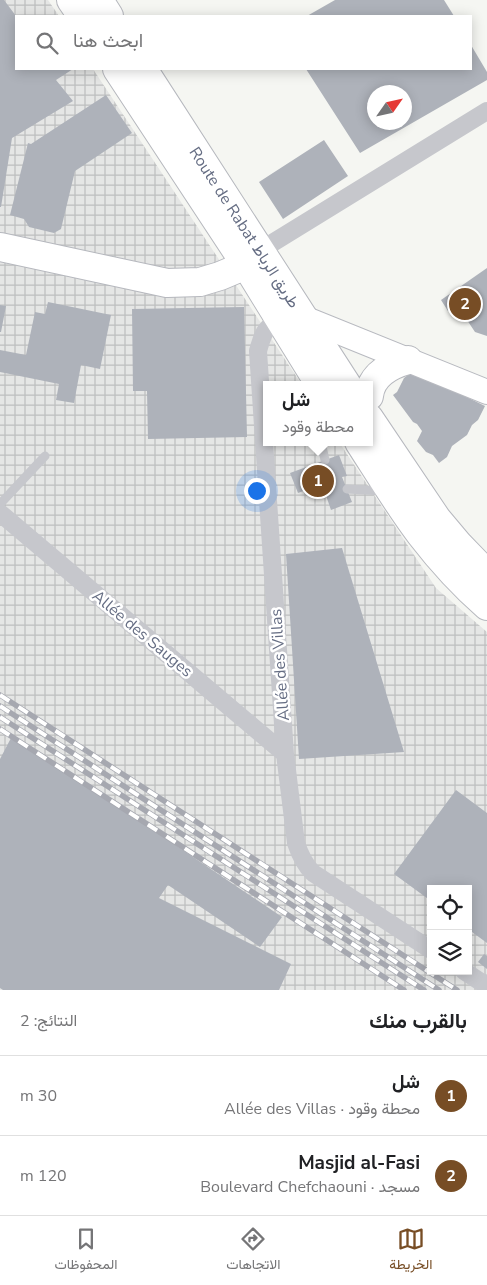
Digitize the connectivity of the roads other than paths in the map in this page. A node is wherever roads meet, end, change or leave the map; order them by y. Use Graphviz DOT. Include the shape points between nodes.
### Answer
graph roads {
  1 [pos="72,0"];
  2 [pos="99,0"];
  3 [pos="81,15"];
  4 [pos="108,15"];
  5 [pos="118,70"];
  6 [pos="144,70"];
  7 [pos="487,111"];
  8 [pos="0,247"];
  9 [pos="253,257"];
  10 [pos="292,318"];
  11 [pos="408,360"];
  12 [pos="318,381"];
  13 [pos="344,381"];
  14 [pos="373,385"];
  15 [pos="487,392"];
  16 [pos="373,424"];
  17 [pos="263,426"];
  18 [pos="264,446"];
  19 [pos="322,446"];
  20 [pos="362,446"];
  21 [pos="46,456"];
  22 [pos="325,460"];
  23 [pos="347,489"];
  24 [pos="391,491"];
  25 [pos="0,504"];
  26 [pos="0,512"];
  27 [pos="487,574"];
  28 [pos="487,606"];
  29 [pos="285,754"];
  30 [pos="427,947"];
  31 [pos="470,975"];
  32 [pos="487,986"];
  1 -- 3 [label="main road"];
  2 -- 4 [label="main road"];
  5 -- 9 [label="main road, Route de Rabat طريق الرباط"];
  6 -- 9 [label="main road, Route de Rabat طريق الرباط"];
  7 -- 9 [label="street"];
  8 -- 9 [label="main road" via="167,283 200,282 220,276"];
  9 -- 10 [label="main road, Route de Rabat طريق الرباط"];
  10 -- 11 [label="street"];
  10 -- 12 [label="main road, Route de Rabat طريق الرباط"];
  10 -- 13 [label="main road, Route de Rabat طريق الرباط"];
  10 -- 17 [label="street, Allée des Villas" via="268,327 261,340 258,352"];
  11 -- 14 [label="main road" via="386,368"];
  11 -- 15 [label="street"];
  16 -- 27 [label="main road" via="437,519"];
  18 -- 29 [label="street, Allée des Villas"];
  19 -- 22 [label="lane"];
  20 -- 24 [label="main road"];
  21 -- 25 [label="lane"];
  23 -- 24 [label="lane"];
  24 -- 28 [label="main road" via="442,562"];
  26 -- 29 [label="street, Allée des Sauges"];
  29 -- 30 [label="street, Allée des Villas" via="296,843 305,864 313,873"];
  31 -- 32 [label="street"];
}
